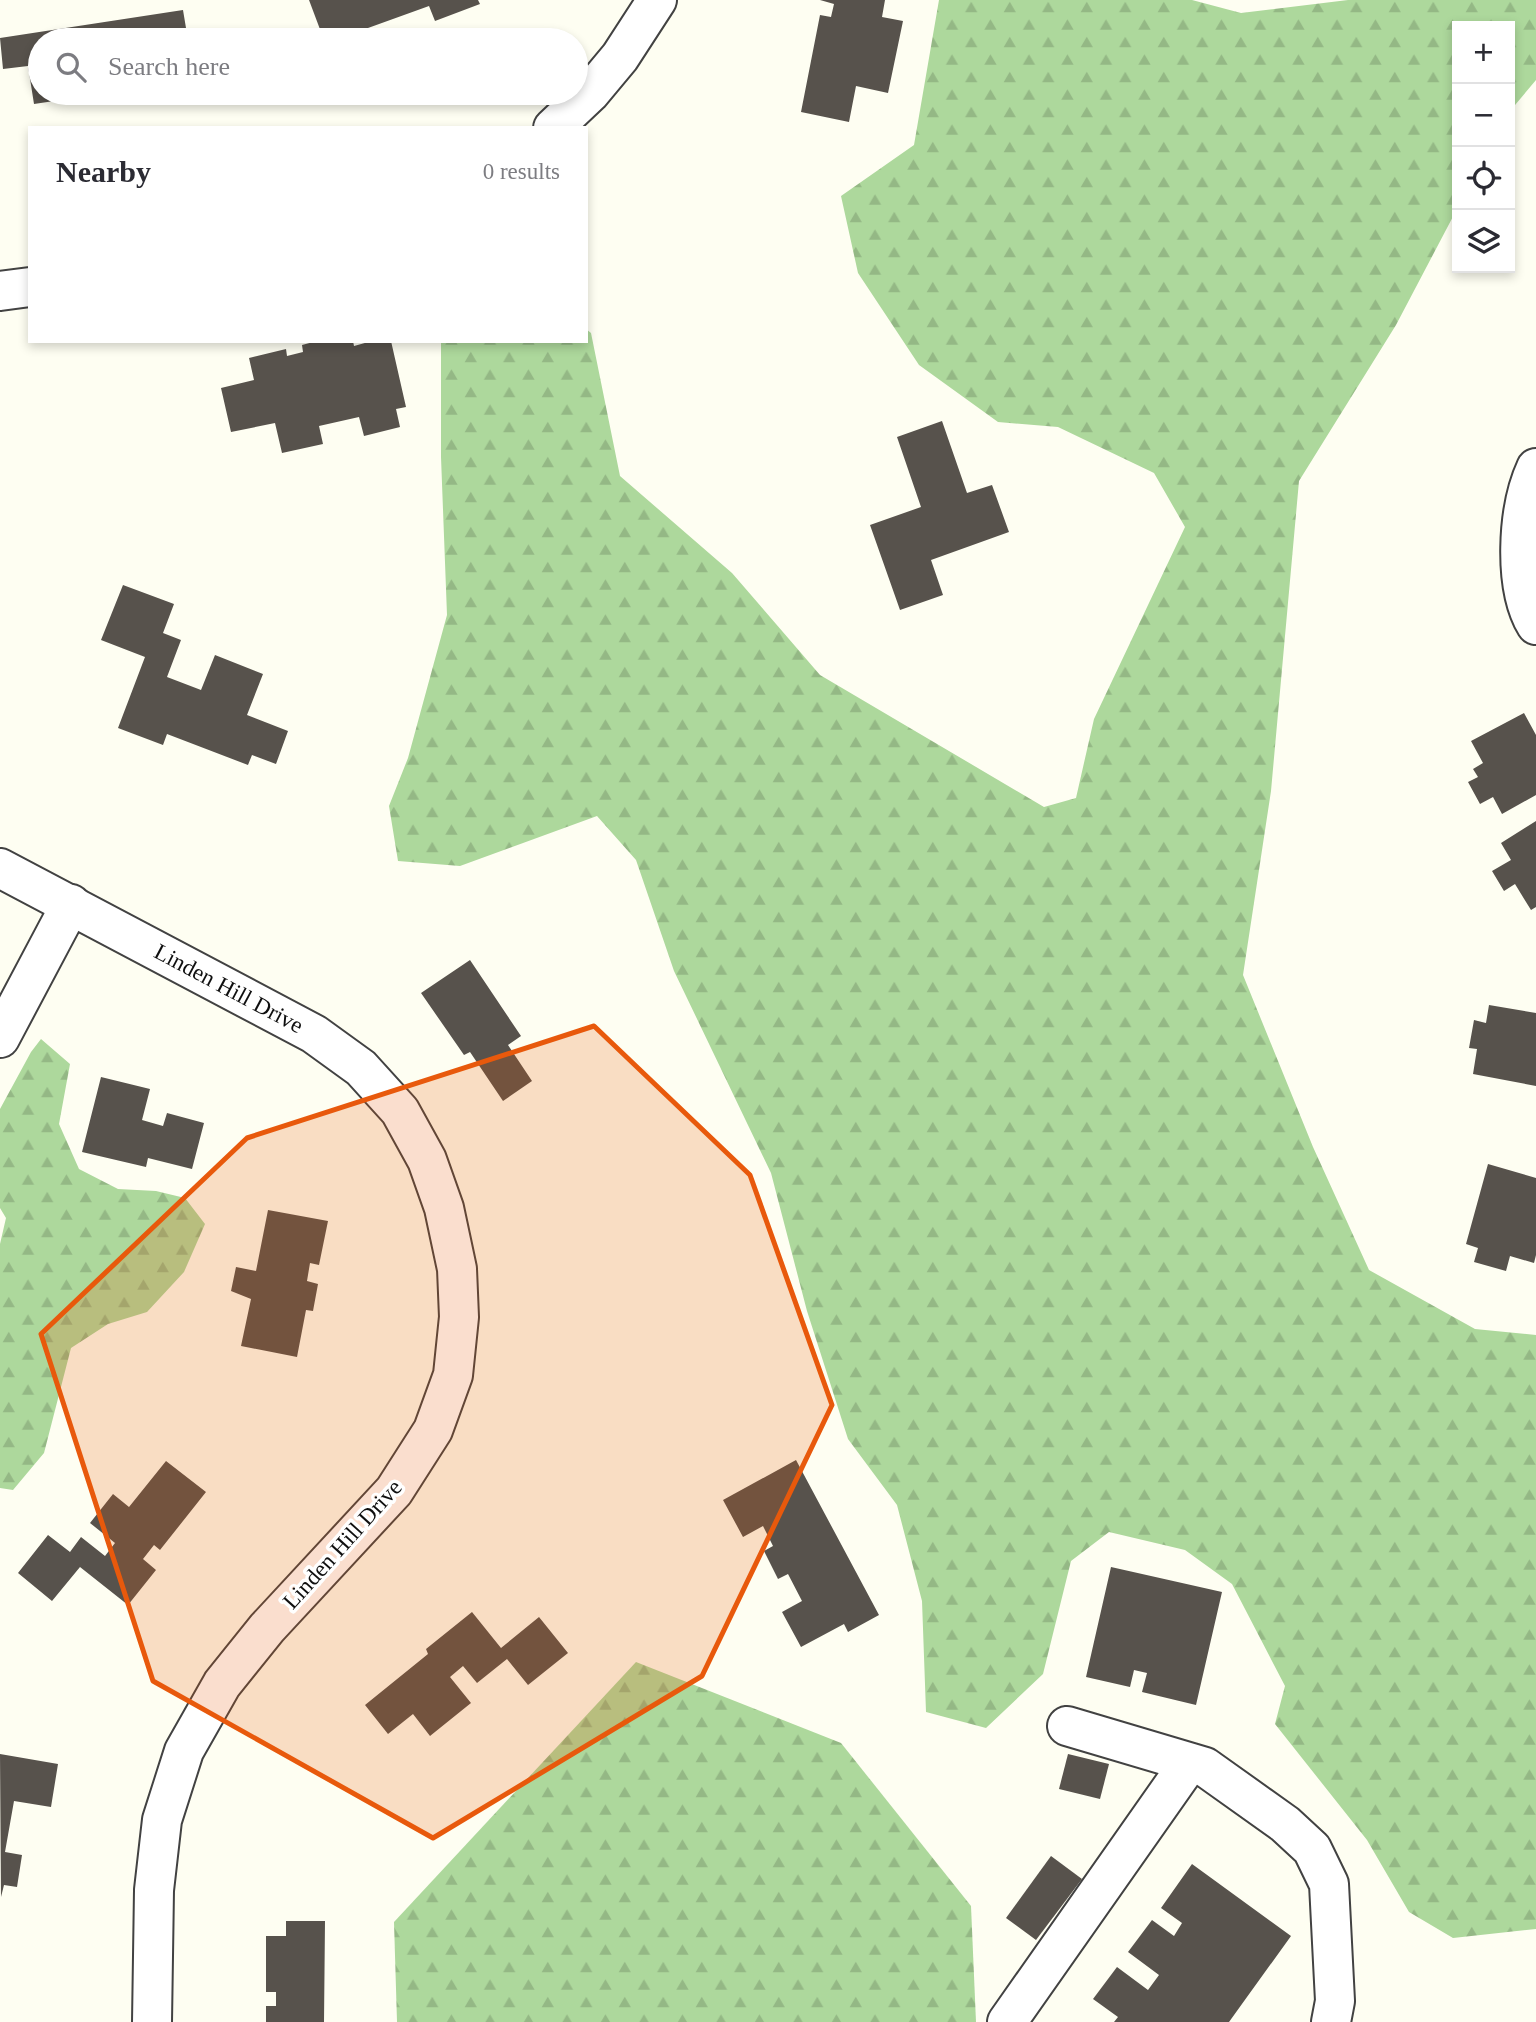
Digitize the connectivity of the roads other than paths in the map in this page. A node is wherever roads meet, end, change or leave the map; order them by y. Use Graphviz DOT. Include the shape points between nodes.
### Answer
graph roads {
  1 [pos="657,0"];
  2 [pos="588,95"];
  3 [pos="577,105"];
  4 [pos="555,126"];
  5 [pos="28,287"];
  6 [pos="0,291"];
  7 [pos="1536,468"];
  8 [pos="1536,625"];
  9 [pos="0,868"];
  10 [pos="71,904"];
  11 [pos="0,1038"];
  12 [pos="1067,1727"];
  13 [pos="1189,1763"];
  14 [pos="152,2022"];
  15 [pos="1007,2022"];
  16 [pos="1331,2022"];
  1 -- 2 [label="street" via="620,57"];
  3 -- 4 [label="street"];
  5 -- 6 [label="street"];
  7 -- 8 [label="street" via="1521,530 1523,584"];
  9 -- 10 [label="street, Linden Hill Drive"];
  10 -- 11 [label="street"];
  10 -- 14 [label="street, Linden Hill Drive" via="314,1034 360,1068 400,1111 427,1160 444,1208 457,1269 459,1317 453,1375 433,1430 394,1491 267,1628 222,1684 184,1751 159,1843"];
  12 -- 13 [label="street"];
  13 -- 15 [label="street"];
  13 -- 16 [label="street" via="1205,1766 1312,1849 1329,1884 1335,2001"];
}
